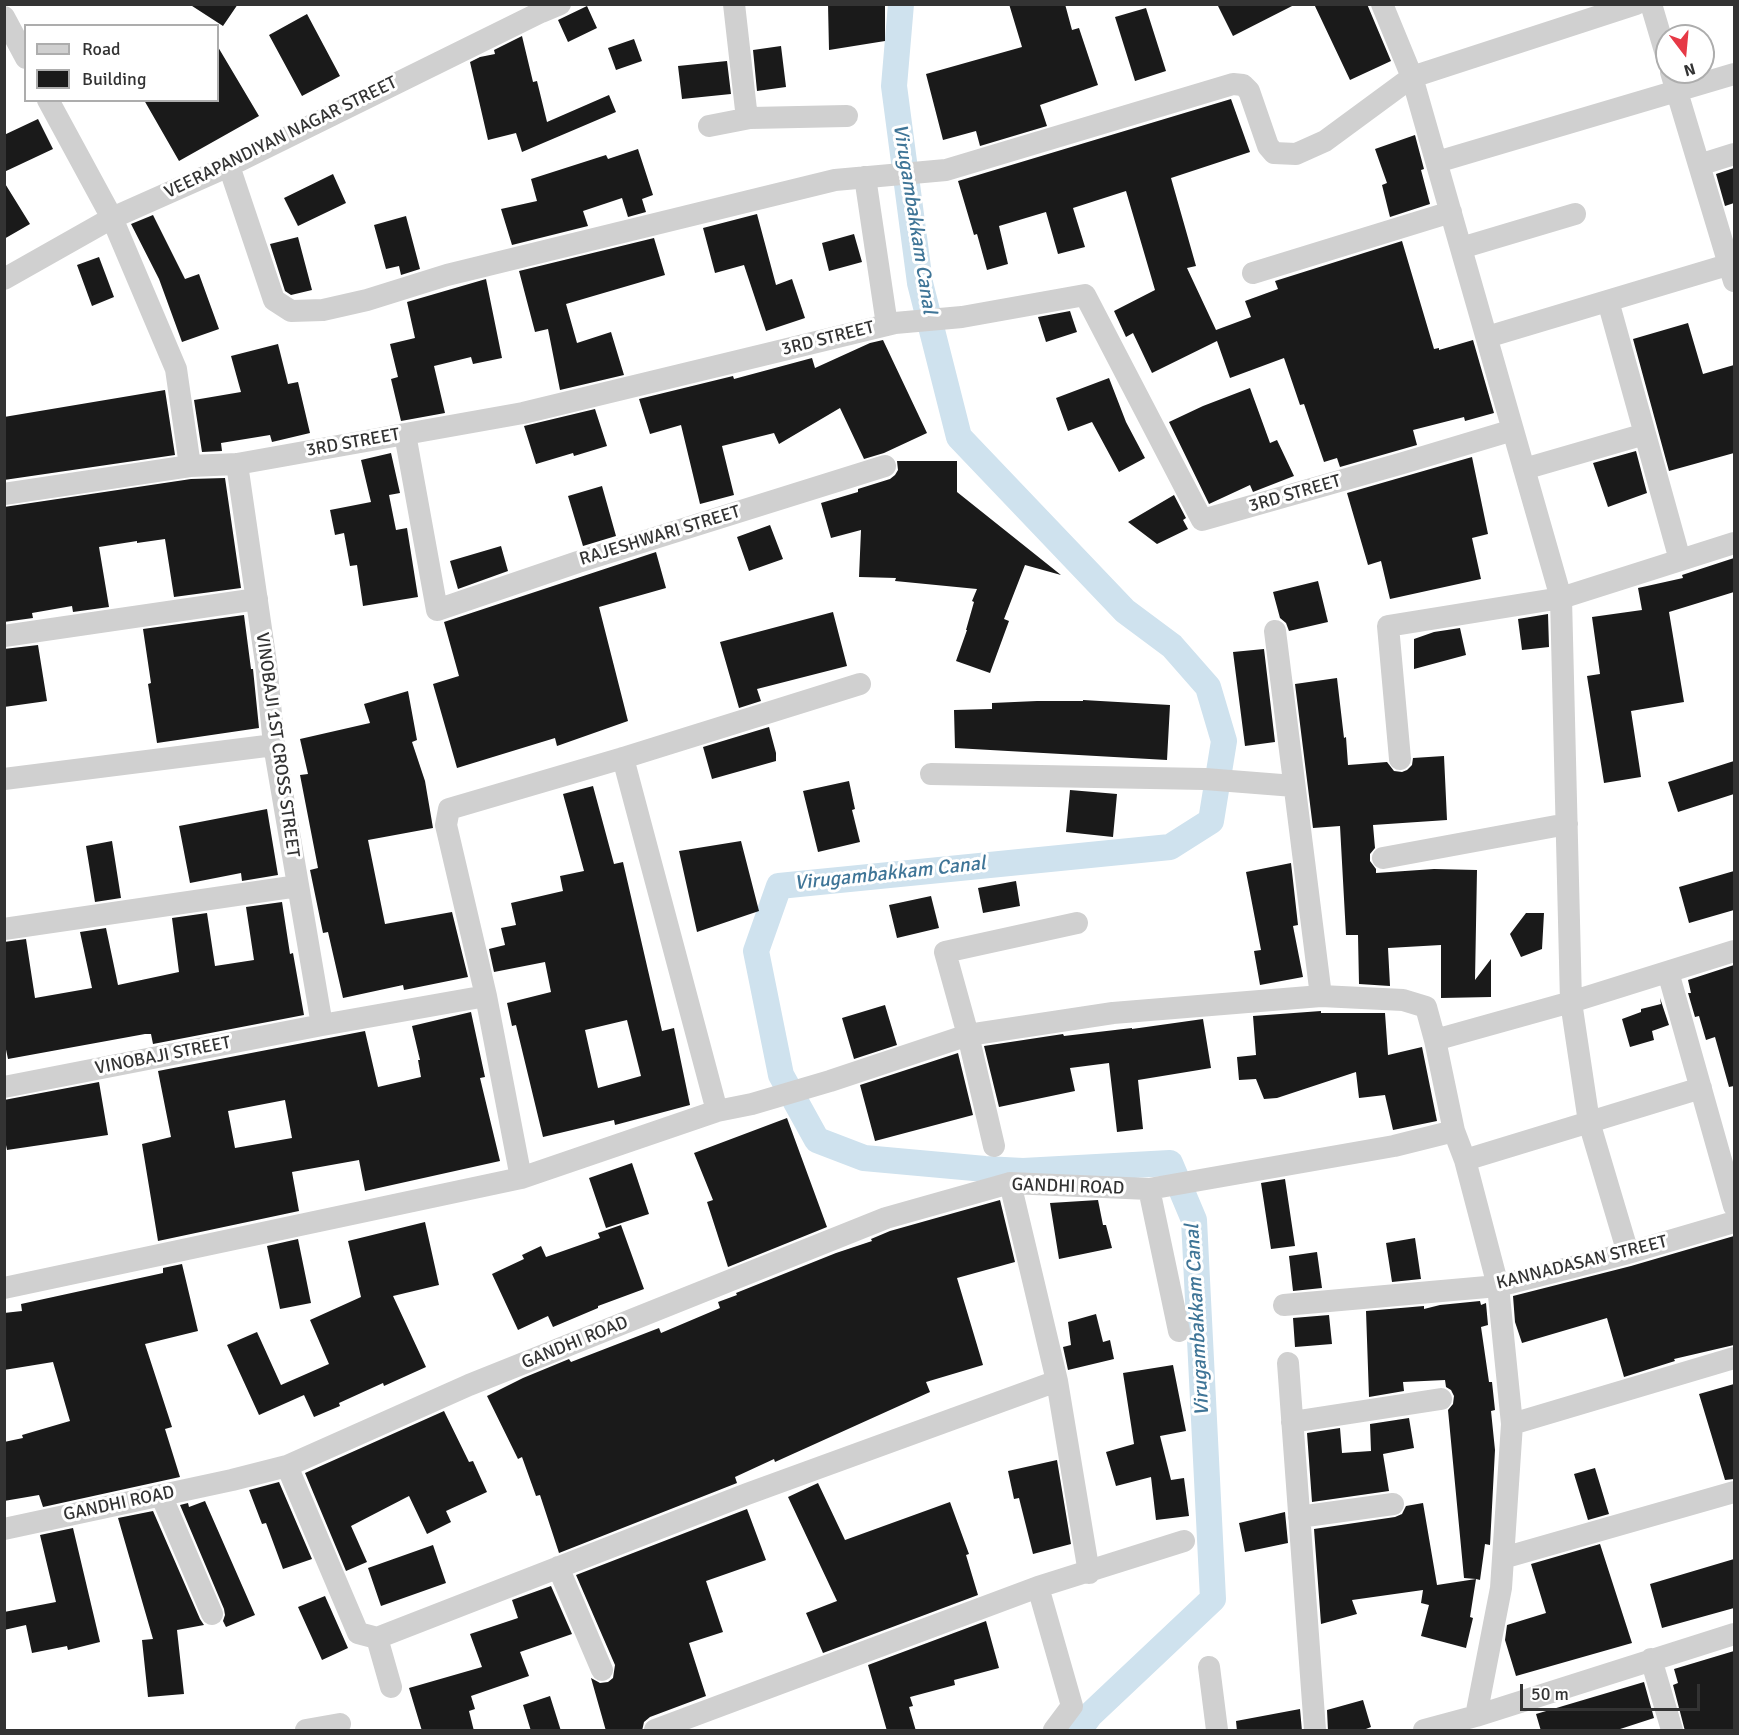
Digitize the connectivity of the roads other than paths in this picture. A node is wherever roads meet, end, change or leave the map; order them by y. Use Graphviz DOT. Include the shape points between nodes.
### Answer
graph roads {
  1 [pos="560,4"];
  2 [pos="734,4"];
  3 [pos="1382,4"];
  4 [pos="1636,4"];
  5 [pos="1651,4"];
  6 [pos="5,20"];
  7 [pos="1657,24"];
  8 [pos="24,54"];
  9 [pos="1734,74"];
  10 [pos="1715,76"];
  11 [pos="1412,77"];
  12 [pos="1665,84"];
  13 [pos="1675,84"];
  14 [pos="49,102"];
  15 [pos="847,116"];
  16 [pos="750,118"];
  17 [pos="709,126"];
  18 [pos="1734,154"];
  19 [pos="1437,162"];
  20 [pos="1699,165"];
  21 [pos="229,166"];
  22 [pos="874,176"];
  23 [pos="1451,212"];
  24 [pos="1575,214"];
  25 [pos="112,218"];
  26 [pos="1461,248"];
  27 [pos="1733,270"];
  28 [pos="1253,273"];
  29 [pos="4,279"];
  30 [pos="1608,301"];
  31 [pos="891,324"];
  32 [pos="1486,337"];
  33 [pos="1513,430"];
  34 [pos="405,434"];
  35 [pos="1645,434"];
  36 [pos="237,464"];
  37 [pos="190,466"];
  38 [pos="885,466"];
  39 [pos="1524,469"];
  40 [pos="4,494"];
  41 [pos="1734,543"];
  42 [pos="1680,560"];
  43 [pos="1561,598"];
  44 [pos="257,599"];
  45 [pos="1275,631"];
  46 [pos="4,636"];
  47 [pos="860,684"];
  48 [pos="274,745"];
  49 [pos="623,758"];
  50 [pos="1400,759"];
  51 [pos="931,774"];
  52 [pos="4,779"];
  53 [pos="1294,786"];
  54 [pos="1567,824"];
  55 [pos="1383,858"];
  56 [pos="298,886"];
  57 [pos="1077,923"];
  58 [pos="4,929"];
  59 [pos="1734,951"];
  60 [pos="1668,972"];
  61 [pos="486,996"];
  62 [pos="1321,996"];
  63 [pos="1571,1002"];
  64 [pos="322,1025"];
  65 [pos="968,1035"];
  66 [pos="1435,1040"];
  67 [pos="4,1087"];
  68 [pos="1701,1088"];
  69 [pos="717,1111"];
  70 [pos="1589,1122"];
  71 [pos="1454,1131"];
  72 [pos="994,1146"];
  73 [pos="1465,1160"];
  74 [pos="521,1178"];
  75 [pos="1010,1183"];
  76 [pos="1149,1190"];
  77 [pos="1734,1206"];
  78 [pos="1734,1222"];
  79 [pos="1628,1253"];
  80 [pos="1498,1286"];
  81 [pos="4,1287"];
  82 [pos="1284,1305"];
  83 [pos="1179,1331"];
  84 [pos="1734,1358"];
  85 [pos="1288,1363"];
  86 [pos="1057,1381"];
  87 [pos="1441,1399"];
  88 [pos="1292,1422"];
  89 [pos="1512,1424"];
  90 [pos="287,1466"];
  91 [pos="1734,1491"];
  92 [pos="161,1495"];
  93 [pos="1393,1504"];
  94 [pos="1299,1517"];
  95 [pos="4,1529"];
  96 [pos="1184,1541"];
  97 [pos="1503,1558"];
  98 [pos="558,1567"];
  99 [pos="1089,1573"];
  100 [pos="1038,1587"];
  101 [pos="212,1614"];
  102 [pos="1734,1634"];
  103 [pos="377,1638"];
  104 [pos="1651,1659"];
  105 [pos="1209,1667"];
  106 [pos="602,1670"];
  107 [pos="391,1687"];
  108 [pos="1476,1716"];
  109 [pos="340,1724"];
  110 [pos="306,1731"];
  111 [pos="655,1731"];
  112 [pos="1054,1731"];
  113 [pos="1217,1731"];
  114 [pos="1315,1731"];
  115 [pos="1424,1731"];
  116 [pos="1672,1731"];
  1 -- 21 [label="street, VEERAPANDIYAN NAGAR STREET"];
  2 -- 16 [label="street"];
  3 -- 11 [label="street"];
  4 -- 11 [label="street"];
  5 -- 7 [label="street"];
  6 -- 8 [label="street"];
  9 -- 10 [label="street"];
  11 -- 19 [label="street"];
  11 -- 22 [label="street" via="1325,141 1296,154 1274,153 1249,91 1243,85 1233,84 946,170"];
  12 -- 19 [label="street"];
  13 -- 20 [label="street"];
  14 -- 25 [label="street"];
  15 -- 16 [label="street"];
  16 -- 17 [label="street"];
  18 -- 20 [label="street"];
  19 -- 23 [label="street"];
  20 -- 27 [label="street"];
  21 -- 22 [label="street" via="274,300 291,311 322,310 367,300 470,270 835,180"];
  21 -- 25 [label="street, VEERAPANDIYAN NAGAR STREET"];
  22 -- 31 [label="street"];
  23 -- 26 [label="street"];
  23 -- 28 [label="street"];
  24 -- 26 [label="street"];
  25 -- 29 [label="street, VEERAPANDIYAN NAGAR STREET"];
  25 -- 37 [label="street" via="176,369"];
  26 -- 32 [label="street"];
  27 -- 30 [label="street"];
  30 -- 32 [label="street"];
  30 -- 35 [label="street"];
  31 -- 33 [label="street, 3RD STREET" via="962,317 1085,295 1202,520"];
  31 -- 34 [label="street, 3RD STREET" via="523,413"];
  32 -- 33 [label="street"];
  33 -- 39 [label="street"];
  34 -- 36 [label="street, 3RD STREET"];
  34 -- 38 [label="street, RAJESHWARI STREET" via="437,610"];
  35 -- 39 [label="street"];
  35 -- 42 [label="street"];
  36 -- 37 [label="street, 3RD STREET"];
  36 -- 44 [label="street, VINOBAJI 1ST CROSS STREET"];
  37 -- 40 [label="street, 3RD STREET"];
  39 -- 43 [label="street"];
  41 -- 42 [label="street"];
  42 -- 43 [label="street"];
  43 -- 50 [label="street" via="1388,626"];
  43 -- 54 [label="street"];
  44 -- 46 [label="street"];
  44 -- 48 [label="street, VINOBAJI 1ST CROSS STREET"];
  45 -- 53 [label="street"];
  47 -- 49 [label="street"];
  48 -- 52 [label="street"];
  48 -- 56 [label="street, VINOBAJI 1ST CROSS STREET"];
  49 -- 61 [label="street" via="449,809 446,825"];
  49 -- 69 [label="street"];
  51 -- 53 [label="street" via="1205,779"];
  53 -- 62 [label="street"];
  54 -- 55 [label="street"];
  54 -- 63 [label="street"];
  56 -- 58 [label="street"];
  56 -- 64 [label="street, VINOBAJI 1ST CROSS STREET"];
  57 -- 65 [label="street" via="945,952"];
  59 -- 60 [label="street"];
  60 -- 63 [label="street"];
  60 -- 68 [label="street"];
  61 -- 64 [label="street, VINOBAJI STREET"];
  61 -- 74 [label="street"];
  62 -- 65 [label="street" via="1113,1013"];
  62 -- 66 [label="street" via="1403,1000 1426,1007"];
  63 -- 66 [label="street"];
  63 -- 70 [label="street"];
  64 -- 67 [label="street, VINOBAJI STREET"];
  65 -- 69 [label="street" via="830,1081"];
  65 -- 72 [label="street"];
  66 -- 71 [label="street"];
  68 -- 70 [label="street"];
  68 -- 77 [label="street"];
  69 -- 74 [label="street"];
  70 -- 73 [label="street"];
  70 -- 79 [label="street"];
  71 -- 73 [label="street"];
  71 -- 76 [label="street, GANDHI ROAD" via="1394,1146"];
  73 -- 80 [label="street"];
  74 -- 81 [label="street"];
  75 -- 76 [label="street, GANDHI ROAD"];
  75 -- 86 [label="street"];
  75 -- 90 [label="street, GANDHI ROAD" via="886,1218 470,1385"];
  76 -- 83 [label="street"];
  78 -- 79 [label="street, KANNADASAN STREET"];
  79 -- 80 [label="street, KANNADASAN STREET"];
  80 -- 82 [label="street, KANNADASAN STREET"];
  80 -- 89 [label="street"];
  84 -- 89 [label="street"];
  85 -- 88 [label="street"];
  86 -- 98 [label="street"];
  86 -- 99 [label="street"];
  87 -- 88 [label="street"];
  88 -- 94 [label="street"];
  89 -- 97 [label="street"];
  90 -- 92 [label="street, GANDHI ROAD"];
  90 -- 103 [label="street" via="358,1633"];
  91 -- 97 [label="street"];
  92 -- 95 [label="street, GANDHI ROAD"];
  92 -- 101 [label="street"];
  93 -- 94 [label="street"];
  94 -- 114 [label="street"];
  96 -- 99 [label="street"];
  97 -- 108 [label="street" via="1501,1588"];
  98 -- 103 [label="street"];
  98 -- 106 [label="street"];
  99 -- 100 [label="street"];
  100 -- 111 [label="street"];
  100 -- 112 [label="street" via="1072,1706"];
  102 -- 104 [label="street"];
  103 -- 107 [label="street"];
  104 -- 108 [label="street"];
  104 -- 116 [label="street"];
  105 -- 113 [label="street"];
  108 -- 115 [label="street"];
  109 -- 110 [label="street"];
}
